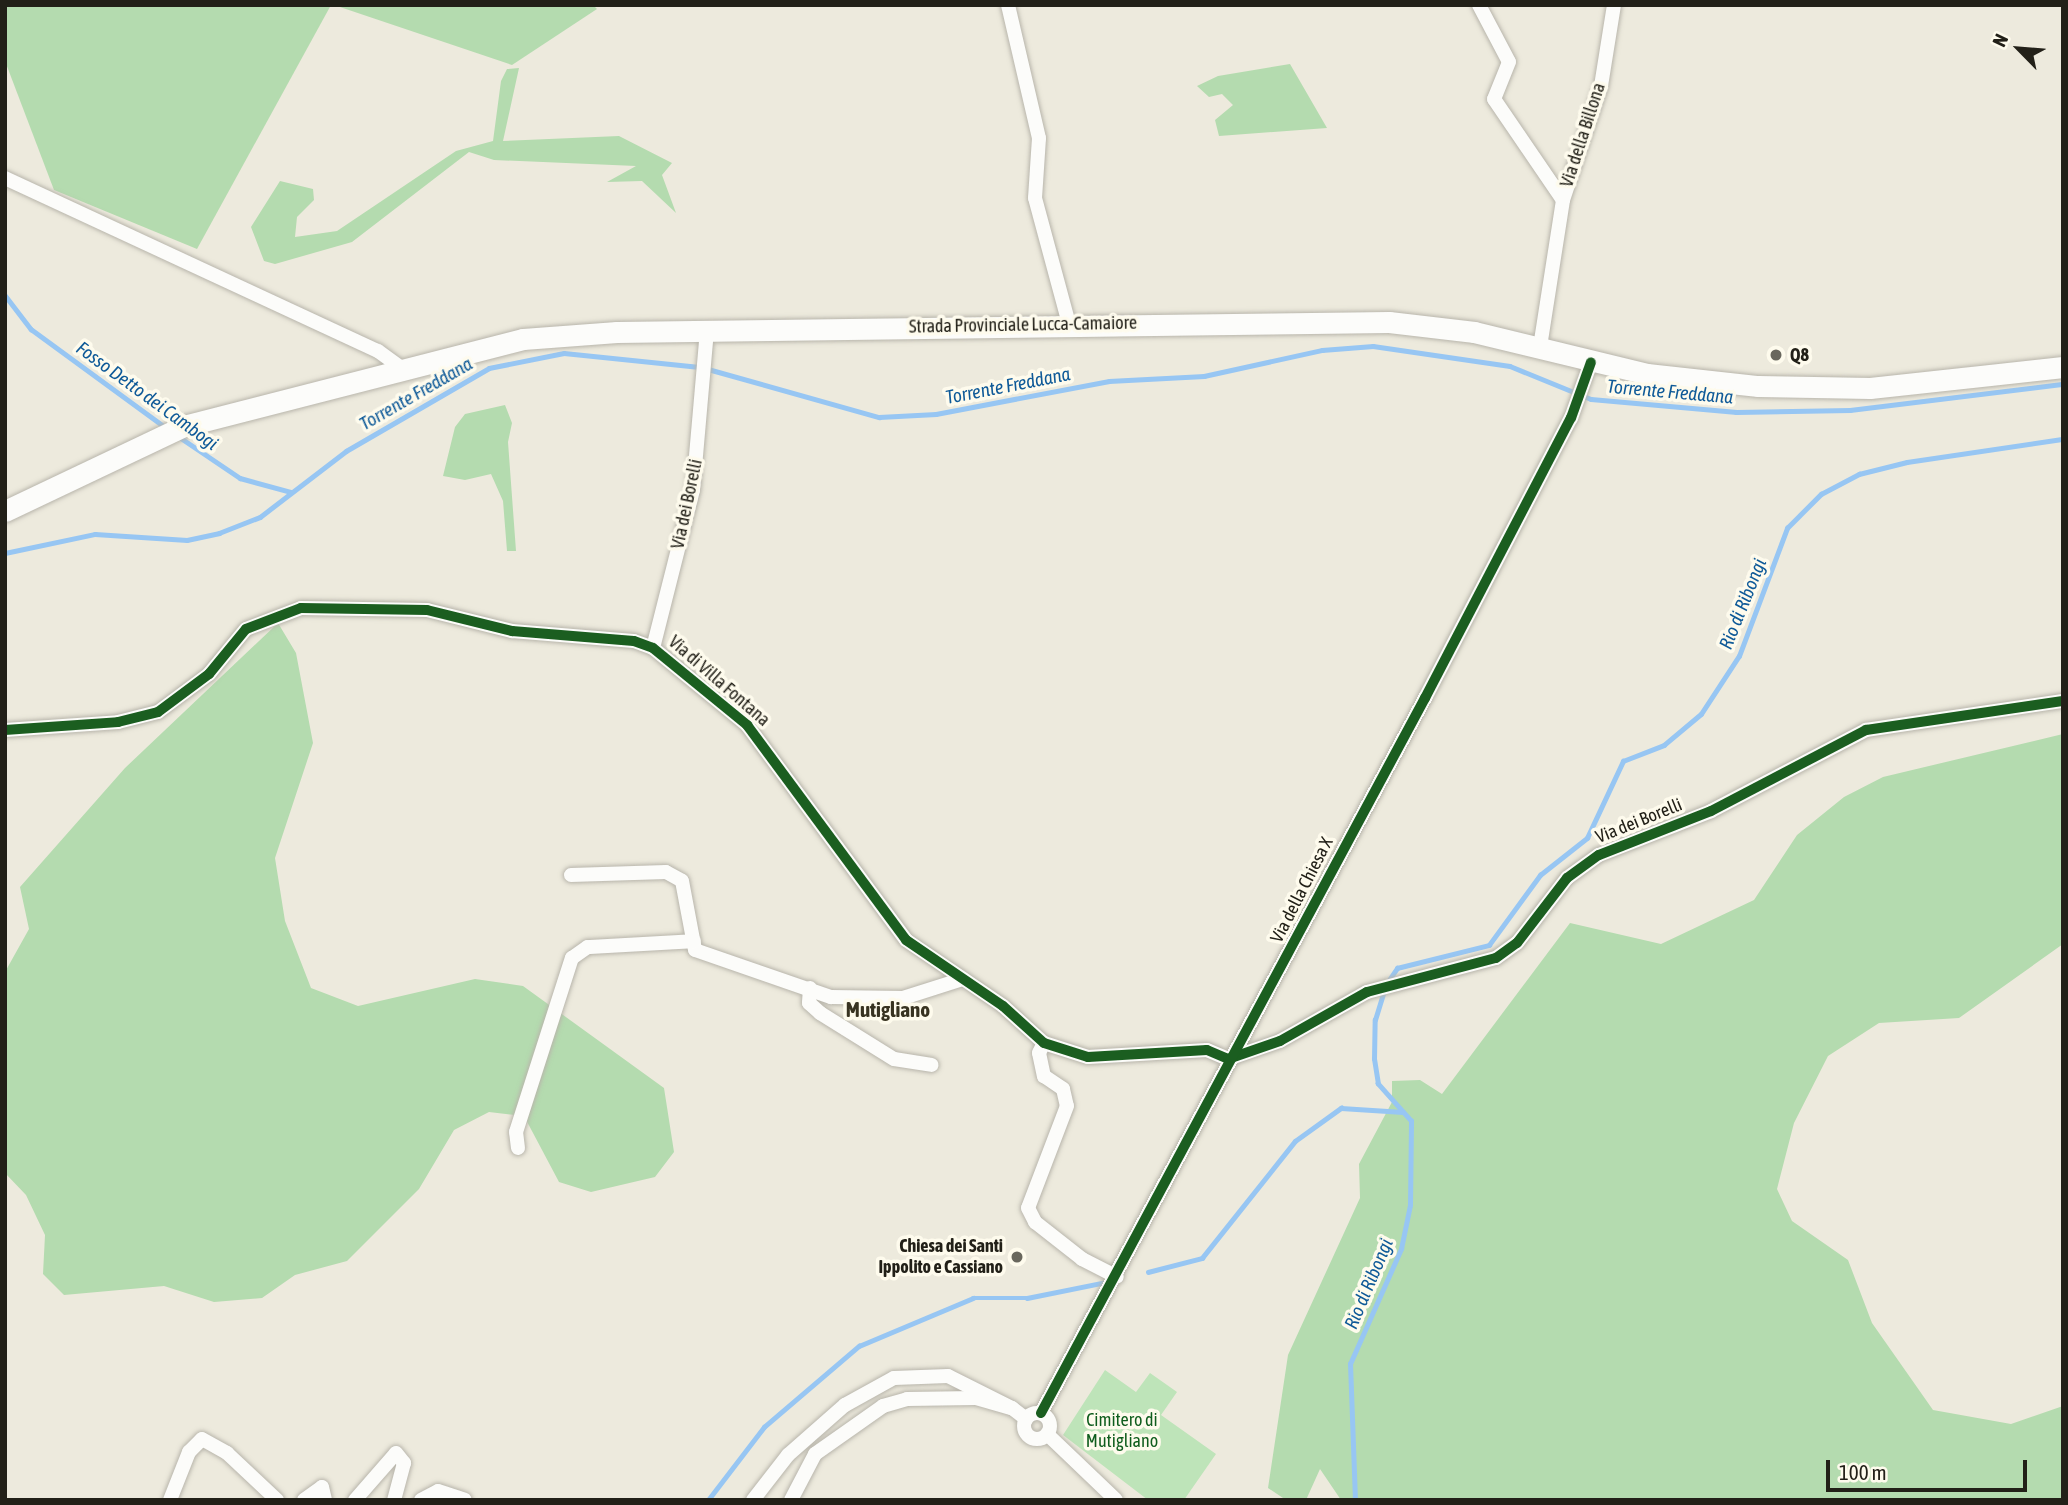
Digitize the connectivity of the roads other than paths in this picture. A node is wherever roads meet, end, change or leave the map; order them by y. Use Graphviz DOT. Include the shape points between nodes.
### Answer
graph roads {
  1 [pos="1008,5"];
  2 [pos="1479,5"];
  3 [pos="1614,5"];
  4 [pos="5,178"];
  5 [pos="1563,200"];
  6 [pos="1069,324"];
  7 [pos="707,330"];
  8 [pos="1540,347"];
  9 [pos="2063,367"];
  10 [pos="401,368"];
  11 [pos="1589,369"];
  12 [pos="5,511"];
  13 [pos="653,648"];
  14 [pos="2063,701"];
  15 [pos="5,730"];
  16 [pos="572,874"];
  17 [pos="694,941"];
  18 [pos="963,979"];
  19 [pos="810,988"];
  20 [pos="1044,1043"];
  21 [pos="1228,1059"];
  22 [pos="932,1065"];
  23 [pos="518,1148"];
  24 [pos="1117,1277"];
  25 [pos="1012,1408"];
  26 [pos="1041,1413"];
  27 [pos="1026,1419"];
  28 [pos="1047,1434"];
  29 [pos="170,1500"];
  30 [pos="276,1500"];
  31 [pos="304,1500"];
  32 [pos="324,1500"];
  33 [pos="355,1500"];
  34 [pos="394,1500"];
  35 [pos="421,1500"];
  36 [pos="465,1500"];
  37 [pos="753,1500"];
  38 [pos="790,1500"];
  39 [pos="1116,1500"];
  1 -- 6 [label="street" via="1039,138 1035,198"];
  2 -- 5 [label="street" via="1509,62 1494,99"];
  3 -- 5 [label="street, Via della Billona" via="1601,86"];
  4 -- 10 [label="street" via="379,351"];
  5 -- 8 [label="street, Via della Billona"];
  6 -- 7 [label="main road, Strada Provinciale Lucca-Camaiore"];
  6 -- 8 [label="main road, Strada Provinciale Lucca-Camaiore" via="1410,323"];
  7 -- 10 [label="main road, Strada Provinciale Lucca-Camaiore" via="523,339"];
  7 -- 13 [label="street, Via dei Borelli" via="693,490"];
  8 -- 11 [label="main road, Strada Provinciale Lucca-Camaiore"];
  9 -- 11 [label="main road, Strada Provinciale Lucca-Camaiore" via="1828,388"];
  10 -- 12 [label="main road, Strada Provinciale Lucca-Camaiore" via="184,426"];
  11 -- 21 [label="street, Via della Chiesa X" via="1571,418 1288,957"];
  13 -- 15 [label="street, Via di Villa Fontana" via="512,631 427,610 301,608 246,629 209,674 158,712 118,722"];
  13 -- 18 [label="street, Via di Villa Fontana" via="747,725 892,925"];
  14 -- 21 [label="street, Via dei Borelli" via="1866,730 1711,811 1599,855 1567,878 1517,943 1496,958 1375,990 1280,1041"];
  16 -- 17 [label="street" via="666,872 682,881"];
  17 -- 19 [label="street" via="695,950"];
  17 -- 23 [label="street" via="589,947 572,958 516,1132"];
  18 -- 19 [label="street" via="889,1000 831,997"];
  18 -- 20 [label="street, Via di Villa Fontana"];
  19 -- 22 [label="street" via="809,1003 820,1013 894,1059"];
  20 -- 21 [label="street, Via di Villa Fontana" via="1088,1057 1207,1050"];
  20 -- 24 [label="street" via="1039,1052 1044,1076 1063,1089 1067,1105 1028,1208 1035,1222 1082,1259"];
  21 -- 24 [label="street, Via della Chiesa X"];
  24 -- 26 [label="street, Via della Chiesa X"];
  25 -- 27 [label="street"];
  25 -- 37 [label="street" via="948,1376 894,1378 845,1405 788,1455"];
  25 -- 38 [label="street" via="943,1396 883,1406 815,1454"];
  26 -- 27 [label="street"];
  26 -- 28 [label="street" via="1050,1422"];
  27 -- 28 [label="street" via="1032,1438"];
  28 -- 39 [label="street"];
  29 -- 30 [label="street" via="189,1452 202,1439 219,1446"];
  31 -- 32 [label="street" via="322,1487"];
  33 -- 34 [label="street" via="396,1454 404,1463"];
  35 -- 36 [label="street" via="438,1491"];
}
